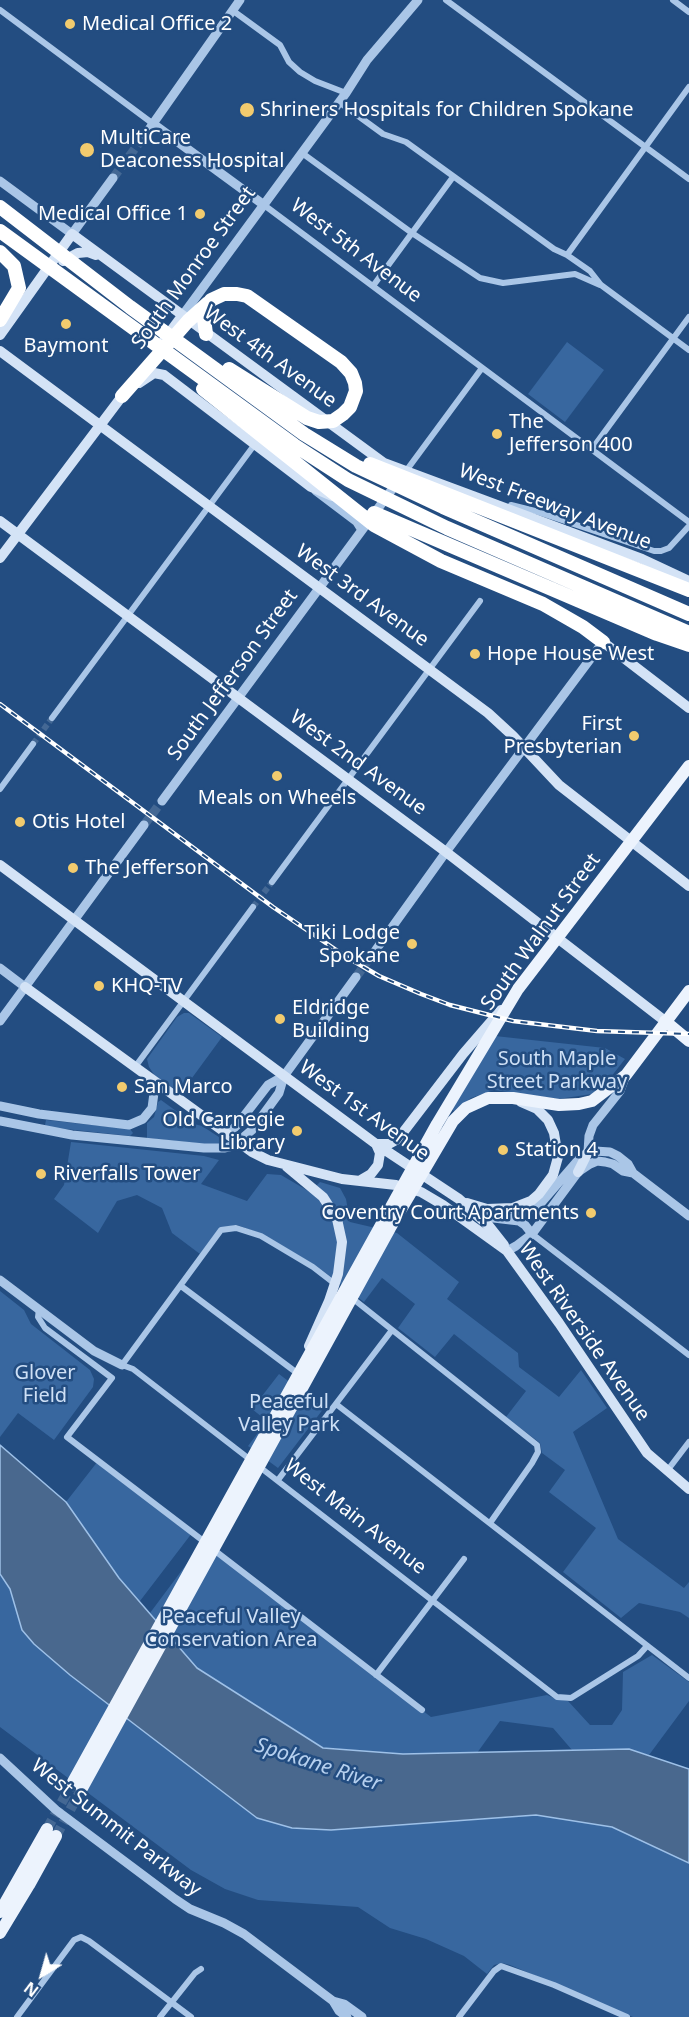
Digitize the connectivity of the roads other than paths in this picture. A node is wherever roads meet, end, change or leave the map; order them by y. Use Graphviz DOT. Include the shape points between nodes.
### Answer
graph roads {
  1 [pos="240,0"];
  2 [pos="418,0"];
  3 [pos="446,0"];
  4 [pos="673,0"];
  5 [pos="0,10"];
  6 [pos="232,10"];
  7 [pos="689,12"];
  8 [pos="689,87"];
  9 [pos="346,93"];
  10 [pos="339,102"];
  11 [pos="152,123"];
  12 [pos="145,135"];
  13 [pos="645,147"];
  14 [pos="302,153"];
  15 [pos="453,177"];
  16 [pos="113,178"];
  17 [pos="689,179"];
  18 [pos="0,181"];
  19 [pos="264,205"];
  20 [pos="0,207"];
  21 [pos="0,231"];
  22 [pos="412,233"];
  23 [pos="72,234"];
  24 [pos="0,252"];
  25 [pos="567,255"];
  26 [pos="100,256"];
  27 [pos="45,273"];
  28 [pos="601,285"];
  29 [pos="373,286"];
  30 [pos="211,300"];
  31 [pos="94,301"];
  32 [pos="130,307"];
  33 [pos="689,317"];
  34 [pos="185,319"];
  35 [pos="0,320"];
  36 [pos="206,334"];
  37 [pos="0,335"];
  38 [pos="673,338"];
  39 [pos="689,350"];
  40 [pos="0,351"];
  41 [pos="482,368"];
  42 [pos="122,396"];
  43 [pos="100,425"];
  44 [pos="304,434"];
  45 [pos="255,444"];
  46 [pos="592,449"];
  47 [pos="406,471"];
  48 [pos="311,487"];
  49 [pos="489,501"];
  50 [pos="208,507"];
  51 [pos="374,513"];
  52 [pos="0,521"];
  53 [pos="689,522"];
  54 [pos="689,526"];
  55 [pos="362,530"];
  56 [pos="18,534"];
  57 [pos="682,535"];
  58 [pos="689,541"];
  59 [pos="0,558"];
  60 [pos="689,581"];
  61 [pos="320,587"];
  62 [pos="689,590"];
  63 [pos="480,601"];
  64 [pos="689,614"];
  65 [pos="128,615"];
  66 [pos="689,633"];
  67 [pos="603,642"];
  68 [pos="689,645"];
  69 [pos="430,669"];
  70 [pos="238,699"];
  71 [pos="689,708"];
  72 [pos="52,718"];
  73 [pos="33,744"];
  74 [pos="524,748"];
  75 [pos="689,766"];
  76 [pos="347,779"];
  77 [pos="0,789"];
  78 [pos="162,801"];
  79 [pos="144,825"];
  80 [pos="632,841"];
  81 [pos="446,852"];
  82 [pos="0,865"];
  83 [pos="272,882"];
  84 [pos="689,886"];
  85 [pos="254,907"];
  86 [pos="75,920"];
  87 [pos="558,938"];
  88 [pos="375,951"];
  89 [pos="0,968"];
  90 [pos="356,977"];
  91 [pos="25,987"];
  92 [pos="518,989"];
  93 [pos="689,991"];
  94 [pos="184,1001"];
  95 [pos="0,1021"];
  96 [pos="665,1021"];
  97 [pos="689,1041"];
  98 [pos="135,1067"];
  99 [pos="626,1075"];
  100 [pos="147,1076"];
  101 [pos="284,1076"];
  102 [pos="513,1098"];
  103 [pos="0,1106"];
  104 [pos="39,1114"];
  105 [pos="0,1121"];
  106 [pos="129,1125"];
  107 [pos="37,1129"];
  108 [pos="228,1134"];
  109 [pos="128,1140"];
  110 [pos="238,1142"];
  111 [pos="376,1144"];
  112 [pos="588,1152"];
  113 [pos="285,1165"];
  114 [pos="578,1172"];
  115 [pos="633,1173"];
  116 [pos="358,1181"];
  117 [pos="459,1199"];
  118 [pos="476,1214"];
  119 [pos="689,1216"];
  120 [pos="509,1219"];
  121 [pos="386,1226"];
  122 [pos="532,1234"];
  123 [pos="507,1251"];
  124 [pos="0,1280"];
  125 [pos="181,1286"];
  126 [pos="39,1309"];
  127 [pos="392,1330"];
  128 [pos="689,1355"];
  129 [pos="122,1365"];
  130 [pos="293,1370"];
  131 [pos="336,1404"];
  132 [pos="265,1434"];
  133 [pos="689,1442"];
  134 [pos="667,1472"];
  135 [pos="278,1480"];
  136 [pos="689,1489"];
  137 [pos="490,1523"];
  138 [pos="464,1558"];
  139 [pos="432,1600"];
  140 [pos="647,1646"];
  141 [pos="376,1675"];
  142 [pos="689,1678"];
  143 [pos="422,1710"];
  144 [pos="0,1758"];
  145 [pos="0,1912"];
  146 [pos="0,1933"];
  147 [pos="201,1969"];
  148 [pos="333,2001"];
  149 [pos="171,2003"];
  150 [pos="17,2017"];
  151 [pos="160,2017"];
  152 [pos="190,2017"];
  153 [pos="347,2017"];
  154 [pos="362,2017"];
  155 [pos="459,2017"];
  156 [pos="627,2017"];
  1 -- 6 [label="street"];
  2 -- 9 [label="street, South Monroe Street" via="367,60"];
  3 -- 13 [label="street"];
  4 -- 7 [label="street"];
  5 -- 11 [label="street, West 5th Avenue"];
  6 -- 9 [label="street" via="280,45 300,72"];
  6 -- 11 [label="street"];
  8 -- 13 [label="street"];
  9 -- 10 [label="street, South Monroe Street"];
  10 -- 14 [label="street, South Monroe Street"];
  10 -- 15 [label="street" via="383,134 406,142"];
  11 -- 12 [label="street"];
  11 -- 19 [label="street, West 5th Avenue"];
  13 -- 17 [label="street"];
  13 -- 25 [label="street"];
  14 -- 19 [label="street, South Monroe Street"];
  14 -- 22 [label="street"];
  15 -- 22 [label="street"];
  15 -- 25 [label="street"];
  16 -- 23 [label="street"];
  18 -- 23 [label="street, West 4th Avenue"];
  19 -- 29 [label="street, West 5th Avenue"];
  19 -- 34 [label="street, South Monroe Street"];
  20 -- 32 [label="highway"];
  21 -- 31 [label="highway"];
  22 -- 28 [label="street" via="489,281 503,283 575,274"];
  22 -- 29 [label="street"];
  23 -- 26 [label="main road, West 4th Avenue"];
  23 -- 27 [label="main road"];
  24 -- 35 [label="highway" via="14,266 19,288"];
  25 -- 28 [label="street" via="590,271"];
  26 -- 27 [label="main road" via="78,253"];
  26 -- 34 [label="main road, West 4th Avenue"];
  27 -- 37 [label="main road"];
  28 -- 38 [label="street"];
  29 -- 41 [label="street, West 5th Avenue"];
  30 -- 32 [label="highway" via="224,294 247,296 340,362 355,382 350,407 333,421 307,418"];
  30 -- 34 [label="highway"];
  30 -- 36 [label="highway" via="203,311"];
  31 -- 66 [label="highway" via="348,480 447,528"];
  31 -- 67 [label="highway" via="374,525 441,561 543,604"];
  32 -- 44 [label="highway"];
  33 -- 38 [label="street"];
  34 -- 36 [label="main road, West 4th Avenue"];
  34 -- 42 [label="highway"];
  36 -- 47 [label="main road, West 4th Avenue" via="379,459"];
  38 -- 39 [label="street"];
  38 -- 46 [label="street"];
  40 -- 43 [label="main road, West 3rd Avenue"];
  41 -- 46 [label="street, West 5th Avenue"];
  41 -- 47 [label="street, South Jefferson Street"];
  42 -- 43 [label="main road"];
  42 -- 45 [label="main road" via="150,375 162,374"];
  43 -- 50 [label="main road, West 3rd Avenue"];
  43 -- 56 [label="main road"];
  44 -- 62 [label="highway" via="417,484"];
  44 -- 64 [label="highway" via="383,480"];
  45 -- 48 [label="main road"];
  45 -- 50 [label="street"];
  46 -- 53 [label="street, West 5th Avenue"];
  47 -- 49 [label="main road, West Freeway Avenue"];
  47 -- 51 [label="street, South Jefferson Street"];
  48 -- 51 [label="main road"];
  48 -- 55 [label="street"];
  49 -- 57 [label="street" via="535,511 654,551 669,548"];
  49 -- 60 [label="main road, West Freeway Avenue"];
  50 -- 61 [label="main road, West 3rd Avenue"];
  50 -- 65 [label="street"];
  51 -- 55 [label="street, South Jefferson Street"];
  51 -- 68 [label="highway"];
  52 -- 56 [label="main road, West 2nd Avenue"];
  54 -- 57 [label="street"];
  55 -- 61 [label="street, South Jefferson Street"];
  56 -- 59 [label="main road"];
  56 -- 65 [label="main road, West 2nd Avenue"];
  57 -- 58 [label="street"];
  61 -- 69 [label="main road, West 3rd Avenue"];
  61 -- 70 [label="street, South Jefferson Street"];
  63 -- 69 [label="street"];
  65 -- 70 [label="main road, West 2nd Avenue"];
  65 -- 72 [label="street"];
  67 -- 71 [label="main road"];
  67 -- 74 [label="street"];
  69 -- 74 [label="main road, West 3rd Avenue" via="488,712"];
  69 -- 76 [label="street"];
  70 -- 76 [label="main road, West 2nd Avenue"];
  70 -- 78 [label="street, South Jefferson Street"];
  73 -- 77 [label="street"];
  74 -- 80 [label="main road, West 3rd Avenue" via="559,785"];
  74 -- 81 [label="street"];
  75 -- 80 [label="main road, South Walnut Street"];
  76 -- 81 [label="main road, West 2nd Avenue"];
  76 -- 83 [label="street"];
  79 -- 86 [label="street"];
  80 -- 84 [label="main road, West 3rd Avenue"];
  80 -- 87 [label="main road, South Walnut Street"];
  81 -- 87 [label="main road, West 2nd Avenue"];
  81 -- 88 [label="street"];
  82 -- 86 [label="main road, West 1st Avenue"];
  85 -- 94 [label="street"];
  86 -- 91 [label="street"];
  86 -- 94 [label="main road, West 1st Avenue"];
  87 -- 92 [label="main road, South Walnut Street"];
  87 -- 96 [label="main road, West 2nd Avenue"];
  89 -- 91 [label="street"];
  90 -- 101 [label="street"];
  91 -- 95 [label="street"];
  91 -- 98 [label="main road, West Riverside Avenue"];
  92 -- 111 [label="main road" via="398,1138 389,1144"];
  92 -- 121 [label="main road, South Walnut Street" via="437,1124"];
  93 -- 96 [label="main road"];
  94 -- 98 [label="street"];
  94 -- 101 [label="main road, West 1st Avenue"];
  96 -- 97 [label="main road, West 2nd Avenue"];
  96 -- 99 [label="main road"];
  98 -- 100 [label="main road, West Riverside Avenue"];
  99 -- 102 [label="main road" via="592,1101 579,1104"];
  99 -- 112 [label="street" via="620,1091 594,1123"];
  100 -- 106 [label="street" via="154,1093 152,1108 143,1119"];
  100 -- 108 [label="main road, West Riverside Avenue"];
  101 -- 108 [label="street" via="268,1085"];
  101 -- 110 [label="street" via="279,1094"];
  101 -- 111 [label="main road, West 1st Avenue"];
  102 -- 117 [label="main road" via="537,1109 548,1120 557,1145 553,1175 531,1201 513,1208 487,1209"];
  102 -- 121 [label="main road" via="488,1098 460,1113"];
  103 -- 104 [label="street"];
  104 -- 106 [label="street"];
  104 -- 107 [label="street"];
  105 -- 107 [label="street"];
  106 -- 109 [label="street"];
  107 -- 109 [label="street"];
  108 -- 110 [label="main road, West Riverside Avenue"];
  109 -- 110 [label="street" via="204,1148 227,1147"];
  110 -- 113 [label="main road, West Riverside Avenue"];
  111 -- 116 [label="main road" via="380,1153 378,1165 368,1177"];
  111 -- 117 [label="main road, West 1st Avenue"];
  112 -- 114 [label="main road"];
  112 -- 115 [label="street" via="610,1152 628,1164"];
  112 -- 120 [label="street" via="540,1204"];
  113 -- 116 [label="main road, West Riverside Avenue"];
  113 -- 132 [label="main road" via="316,1189 333,1211 340,1226 342,1249 338,1274 322,1317"];
  114 -- 115 [label="street" via="601,1161"];
  114 -- 122 [label="street"];
  115 -- 119 [label="street"];
  116 -- 123 [label="main road, West Riverside Avenue" via="421,1192"];
  117 -- 118 [label="main road, West 1st Avenue"];
  118 -- 120 [label="street"];
  118 -- 123 [label="main road, West 1st Avenue"];
  120 -- 122 [label="street" via="525,1225"];
  121 -- 132 [label="main road"];
  121 -- 132 [label="main road" via="81,1779"];
  122 -- 123 [label="street"];
  122 -- 128 [label="street"];
  123 -- 134 [label="main road, West Riverside Avenue" via="647,1453"];
  124 -- 126 [label="street, West Main Avenue"];
  125 -- 127 [label="street" via="221,1230 236,1228 261,1236 313,1267"];
  125 -- 129 [label="street"];
  125 -- 130 [label="street"];
  126 -- 129 [label="street, West Main Avenue" via="94,1351"];
  126 -- 141 [label="street, West Main Avenue" via="38,1317 45,1328 112,1378 67,1437"];
  127 -- 131 [label="street"];
  127 -- 137 [label="street" via="537,1445 524,1476"];
  129 -- 135 [label="street, West Main Avenue" via="133,1369"];
  131 -- 135 [label="street"];
  131 -- 137 [label="street"];
  133 -- 134 [label="street"];
  134 -- 136 [label="main road, West Riverside Avenue"];
  135 -- 139 [label="street, West Main Avenue"];
  137 -- 140 [label="street"];
  138 -- 139 [label="street"];
  139 -- 140 [label="street, West Main Avenue" via="557,1697 571,1698 638,1656"];
  139 -- 141 [label="street"];
  140 -- 142 [label="street"];
  141 -- 143 [label="street"];
  144 -- 148 [label="street, West Summit Parkway" via="47,1802 174,1899 237,1930"];
  145 -- 146 [label="main road" via="51,1833 25,1892"];
  147 -- 149 [label="street"];
  148 -- 153 [label="street, West Summit Parkway"];
  148 -- 154 [label="street, West Summit Parkway"];
  149 -- 150 [label="street" via="79,1937"];
  149 -- 151 [label="street"];
  149 -- 152 [label="street"];
  155 -- 156 [label="street" via="499,1967 508,1967"];
}
